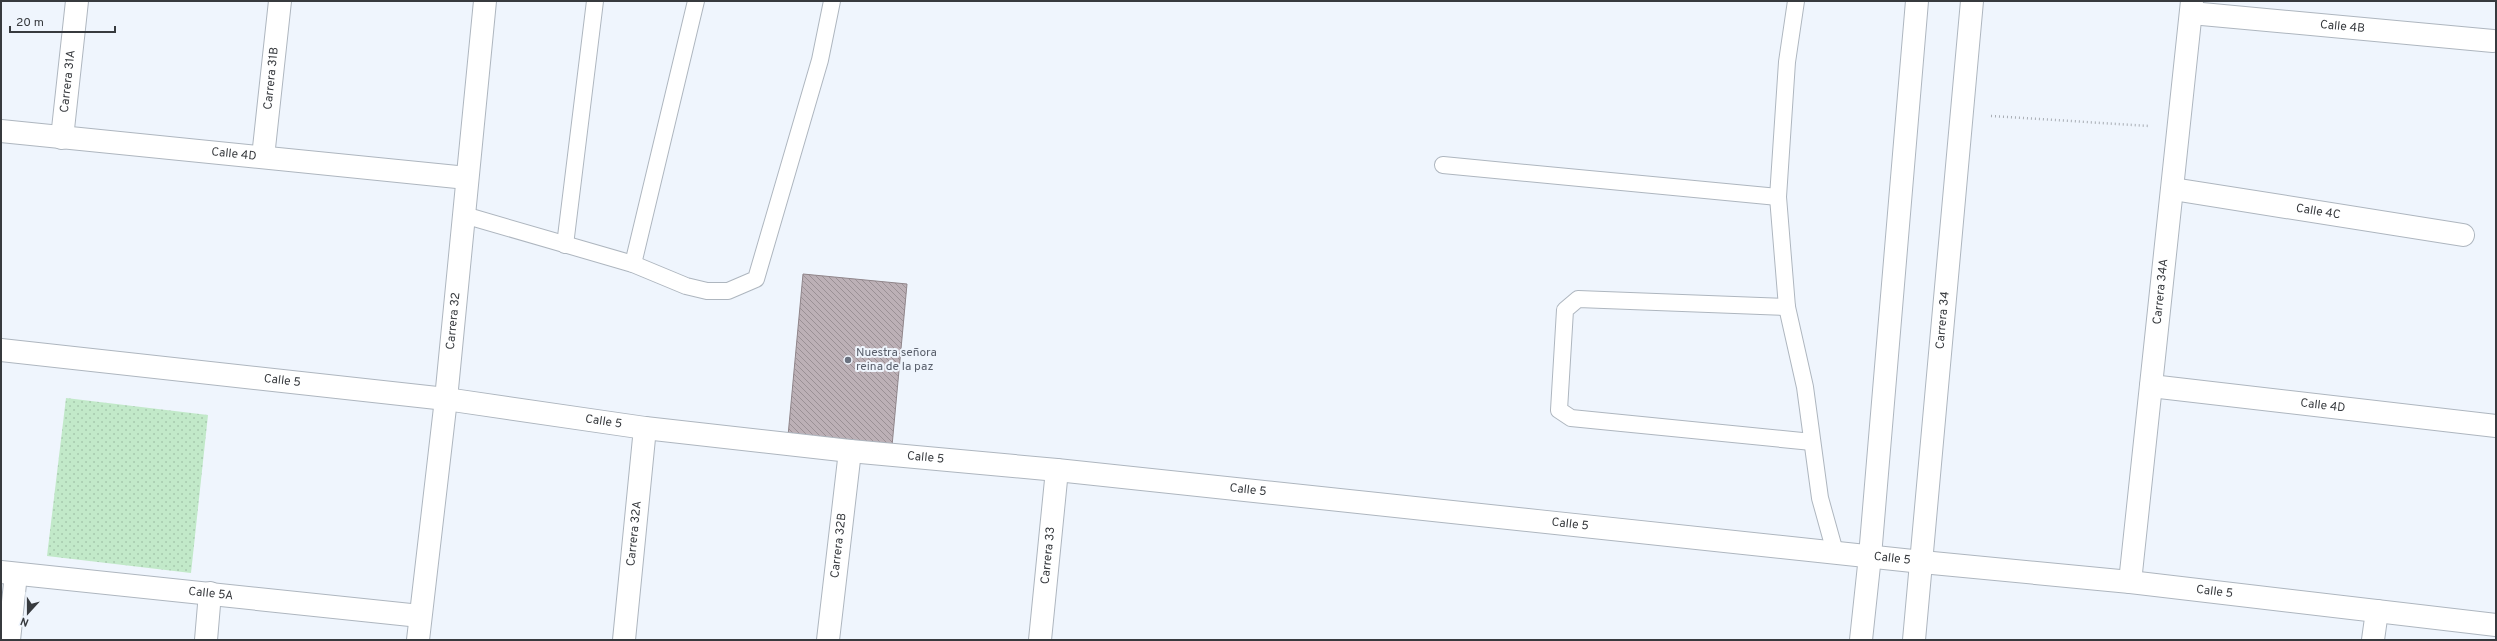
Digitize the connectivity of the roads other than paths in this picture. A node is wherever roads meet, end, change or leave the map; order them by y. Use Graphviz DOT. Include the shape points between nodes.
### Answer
graph roads {
  1 [pos="77,1"];
  2 [pos="280,1"];
  3 [pos="485,1"];
  4 [pos="595,1"];
  5 [pos="696,1"];
  6 [pos="832,1"];
  7 [pos="1796,1"];
  8 [pos="1917,1"];
  9 [pos="1972,1"];
  10 [pos="2192,7"];
  11 [pos="2493,41"];
  12 [pos="1,131"];
  13 [pos="62,138"];
  14 [pos="263,157"];
  15 [pos="1443,165"];
  16 [pos="467,178"];
  17 [pos="2172,189"];
  18 [pos="1778,197"];
  19 [pos="464,215"];
  20 [pos="2463,235"];
  21 [pos="565,245"];
  22 [pos="633,264"];
  23 [pos="1787,307"];
  24 [pos="1,350"];
  25 [pos="2151,386"];
  26 [pos="446,399"];
  27 [pos="2496,426"];
  28 [pos="645,428"];
  29 [pos="1812,442"];
  30 [pos="850,451"];
  31 [pos="1057,470"];
  32 [pos="1835,552"];
  33 [pos="1870,556"];
  34 [pos="1922,562"];
  35 [pos="8,573"];
  36 [pos="2130,582"];
  37 [pos="210,593"];
  38 [pos="2377,611"];
  39 [pos="420,616"];
  40 [pos="2496,625"];
  41 [pos="9,640"];
  42 [pos="206,640"];
  43 [pos="418,640"];
  44 [pos="624,640"];
  45 [pos="828,640"];
  46 [pos="1040,640"];
  47 [pos="1861,640"];
  48 [pos="1914,640"];
  49 [pos="2374,640"];
  1 -- 13 [label="street, Carrera 31A"];
  2 -- 14 [label="street, Carrera 31B"];
  3 -- 16 [label="street, Carrera 32"];
  4 -- 21 [label="lane"];
  5 -- 22 [label="lane"];
  6 -- 22 [label="lane" via="820,60 756,279 728,291 707,291 686,286"];
  7 -- 18 [label="lane" via="1787,62"];
  8 -- 33 [label="street"];
  9 -- 34 [label="street, Carrera 34"];
  10 -- 11 [label="street, Calle 4B"];
  10 -- 17 [label="street, Carrera 34A"];
  12 -- 13 [label="street, Calle 4D"];
  13 -- 14 [label="street, Calle 4D"];
  14 -- 16 [label="street, Calle 4D"];
  15 -- 18 [label="lane"];
  16 -- 19 [label="street, Carrera 32"];
  17 -- 20 [label="street, Calle 4C"];
  17 -- 25 [label="street, Carrera 34A"];
  18 -- 23 [label="lane"];
  19 -- 21 [label="lane"];
  19 -- 26 [label="street, Carrera 32"];
  21 -- 22 [label="lane"];
  23 -- 29 [label="lane" via="1805,387"];
  23 -- 29 [label="lane" via="1578,299 1565,310 1559,410 1571,418"];
  24 -- 26 [label="street, Calle 5"];
  25 -- 27 [label="street, Calle 4D"];
  25 -- 36 [label="street, Carrera 34A"];
  26 -- 28 [label="street, Calle 5"];
  26 -- 39 [label="street, Carrera 32"];
  28 -- 30 [label="street, Calle 5"];
  28 -- 44 [label="street, Carrera 32A"];
  29 -- 32 [label="lane" via="1820,498"];
  30 -- 31 [label="street, Calle 5"];
  30 -- 45 [label="street, Carrera 32B"];
  31 -- 32 [label="street, Calle 5"];
  31 -- 46 [label="street, Carrera 33"];
  32 -- 33 [label="street, Calle 5"];
  33 -- 34 [label="street, Calle 5"];
  33 -- 47 [label="street"];
  34 -- 36 [label="street, Calle 5"];
  34 -- 48 [label="street, Carrera 34"];
  35 -- 37 [label="street, Calle 5A"];
  35 -- 41 [label="street"];
  36 -- 38 [label="street, Calle 5"];
  37 -- 39 [label="street, Calle 5A"];
  37 -- 42 [label="street"];
  38 -- 40 [label="street, Calle 5"];
  38 -- 49 [label="street"];
  39 -- 43 [label="street, Carrera 32"];
}
